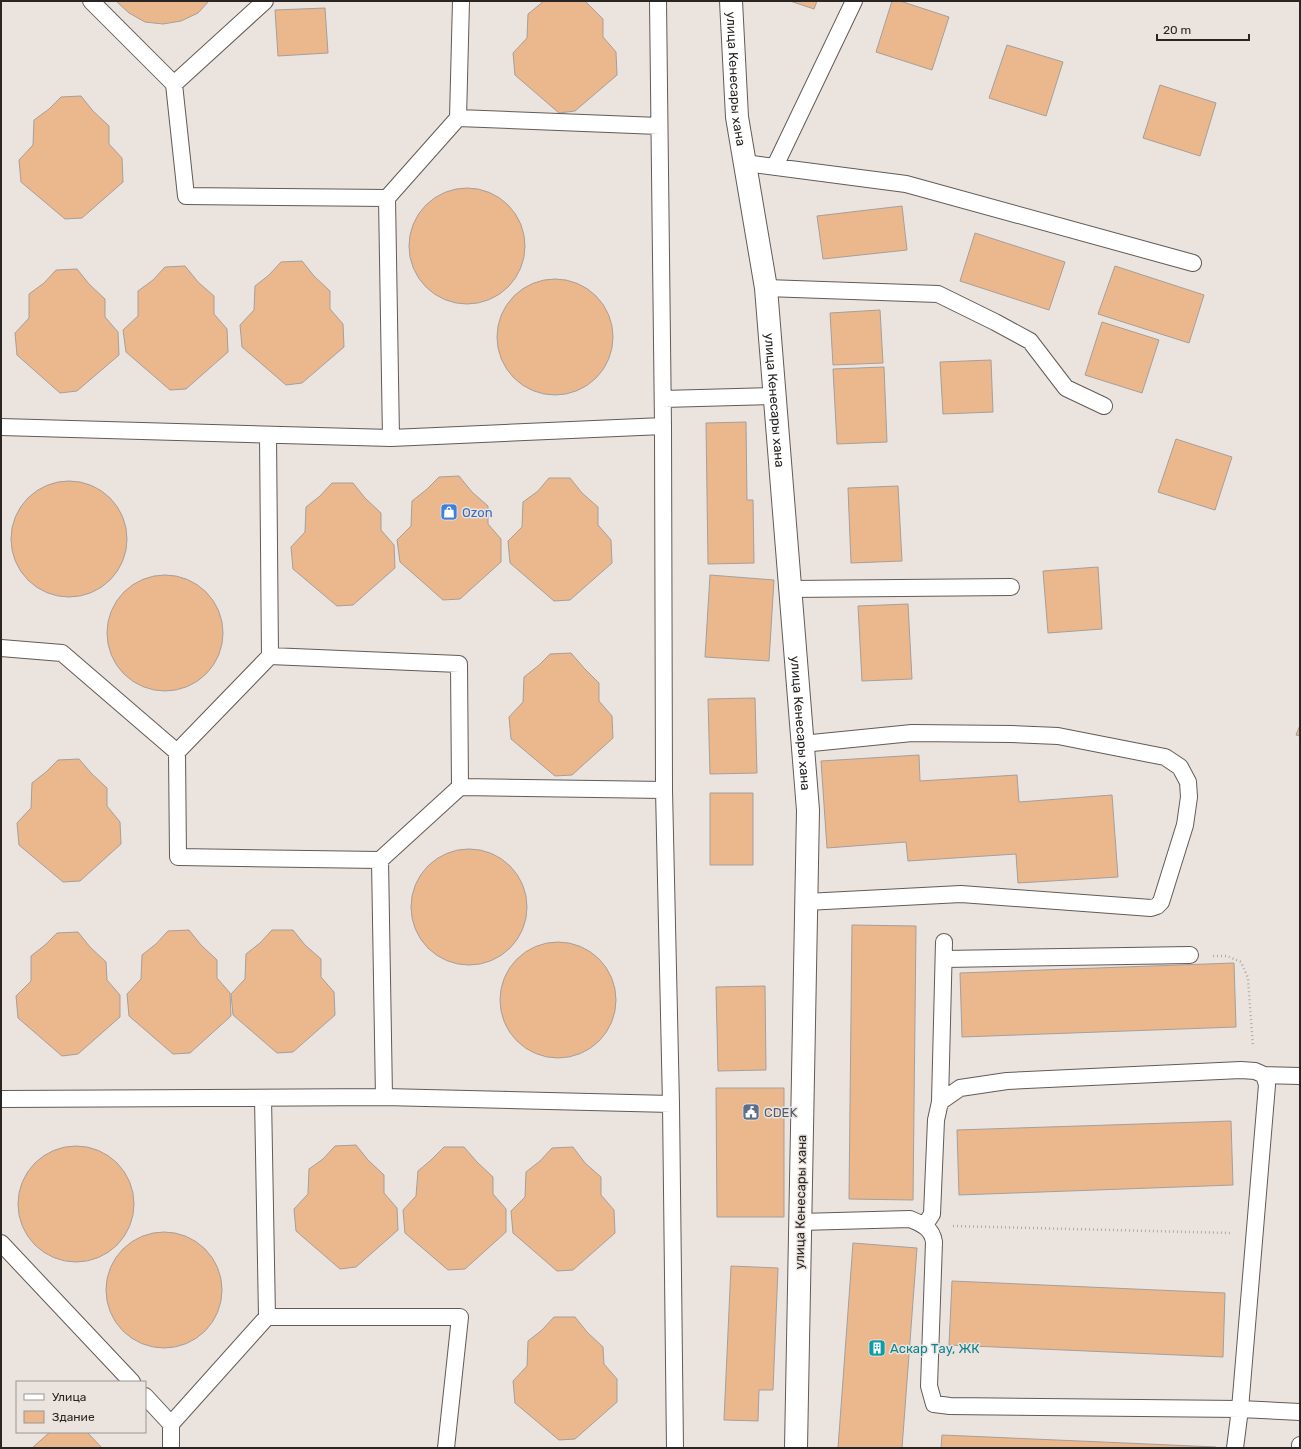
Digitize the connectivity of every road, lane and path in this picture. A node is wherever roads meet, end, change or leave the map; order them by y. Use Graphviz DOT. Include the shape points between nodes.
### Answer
graph roads {
  1 [pos="91,1"];
  2 [pos="265,1"];
  3 [pos="462,1"];
  4 [pos="658,1"];
  5 [pos="731,1"];
  6 [pos="854,1"];
  7 [pos="174,84"];
  8 [pos="458,118"];
  9 [pos="659,126"];
  10 [pos="745,163"];
  11 [pos="775,166"];
  12 [pos="386,198"];
  13 [pos="1193,264"];
  14 [pos="766,288"];
  15 [pos="774,396"];
  16 [pos="663,399"];
  17 [pos="1104,406"];
  18 [pos="663,426"];
  19 [pos="1,427"];
  20 [pos="268,435"];
  21 [pos="391,438"];
  22 [pos="1011,587"];
  23 [pos="790,589"];
  24 [pos="1,648"];
  25 [pos="270,656"];
  26 [pos="802,744"];
  27 [pos="177,752"];
  28 [pos="460,787"];
  29 [pos="664,790"];
  30 [pos="380,860"];
  31 [pos="806,902"];
  32 [pos="944,942"];
  33 [pos="1190,955"];
  34 [pos="944,959"];
  35 [pos="1259,1073"];
  36 [pos="1300,1076"];
  37 [pos="384,1097"];
  38 [pos="263,1098"];
  39 [pos="1,1099"];
  40 [pos="940,1102"];
  41 [pos="671,1104"];
  42 [pos="800,1222"];
  43 [pos="925,1225"];
  44 [pos="1254,1234"];
  45 [pos="1,1243"];
  46 [pos="267,1318"];
  47 [pos="131,1381"];
  48 [pos="146,1397"];
  49 [pos="1240,1409"];
  50 [pos="1300,1412"];
  51 [pos="171,1424"];
  52 [pos="1300,1445"];
  53 [pos="171,1448"];
  54 [pos="446,1448"];
  55 [pos="675,1448"];
  56 [pos="796,1448"];
  57 [pos="1235,1448"];
  58 [pos="1300,1448"];
  1 -- 7 [label="lane"];
  2 -- 7 [label="lane"];
  3 -- 8 [label="lane"];
  4 -- 9 [label="lane"];
  5 -- 10 [label="street, улица Кенесары хана" via="737,117"];
  6 -- 11 [label="lane"];
  7 -- 12 [label="lane" via="186,196"];
  8 -- 9 [label="lane"];
  8 -- 12 [label="lane"];
  9 -- 16 [label="lane"];
  10 -- 11 [label="lane"];
  10 -- 14 [label="street, улица Кенесары хана"];
  11 -- 13 [label="lane" via="906,184"];
  12 -- 21 [label="lane"];
  14 -- 15 [label="street, улица Кенесары хана"];
  14 -- 17 [label="lane" via="938,294 1030,341 1066,388"];
  15 -- 16 [label="lane"];
  15 -- 23 [label="street, улица Кенесары хана"];
  16 -- 18 [label="lane"];
  18 -- 21 [label="lane"];
  18 -- 29 [label="lane"];
  19 -- 20 [label="lane"];
  20 -- 21 [label="lane"];
  20 -- 25 [label="lane"];
  22 -- 23 [label="lane"];
  23 -- 26 [label="street, улица Кенесары хана"];
  24 -- 27 [label="lane" via="62,653"];
  25 -- 27 [label="lane"];
  25 -- 28 [label="lane" via="459,664"];
  26 -- 31 [label="street, улица Кенесары хана" via="808,810"];
  26 -- 31 [label="lane" via="912,733 1058,736 1165,757 1180,768 1188,782 1189,797 1185,825 1164,895 1161,902 1151,908 961,894"];
  27 -- 30 [label="lane" via="178,857"];
  28 -- 29 [label="lane"];
  28 -- 30 [label="lane"];
  29 -- 41 [label="lane"];
  30 -- 37 [label="lane"];
  31 -- 42 [label="street, улица Кенесары хана"];
  32 -- 34 [label="lane"];
  33 -- 34 [label="lane"];
  33 -- 35 [label="path" via="1227,956 1241,962 1248,978"];
  34 -- 40 [label="lane"];
  35 -- 36 [label="lane"];
  35 -- 40 [label="lane" via="1241,1070 1007,1081 960,1088"];
  35 -- 44 [label="lane" via="1267,1085"];
  37 -- 38 [label="lane"];
  37 -- 41 [label="lane"];
  38 -- 39 [label="lane"];
  38 -- 46 [label="lane"];
  40 -- 43 [label="lane" via="936,1120 932,1214"];
  41 -- 55 [label="lane"];
  42 -- 43 [label="lane" via="910,1219"];
  42 -- 56 [label="street, улица Кенесары хана"];
  43 -- 44 [label="path"];
  43 -- 49 [label="lane" via="934,1242 928,1386 934,1404"];
  44 -- 49 [label="lane"];
  45 -- 47 [label="lane"];
  46 -- 51 [label="lane"];
  46 -- 54 [label="lane" via="460,1317"];
  48 -- 51 [label="lane"];
  49 -- 50 [label="lane"];
  49 -- 57 [label="lane"];
  51 -- 53 [label="lane"];
  52 -- 58 [label="lane"];
}
